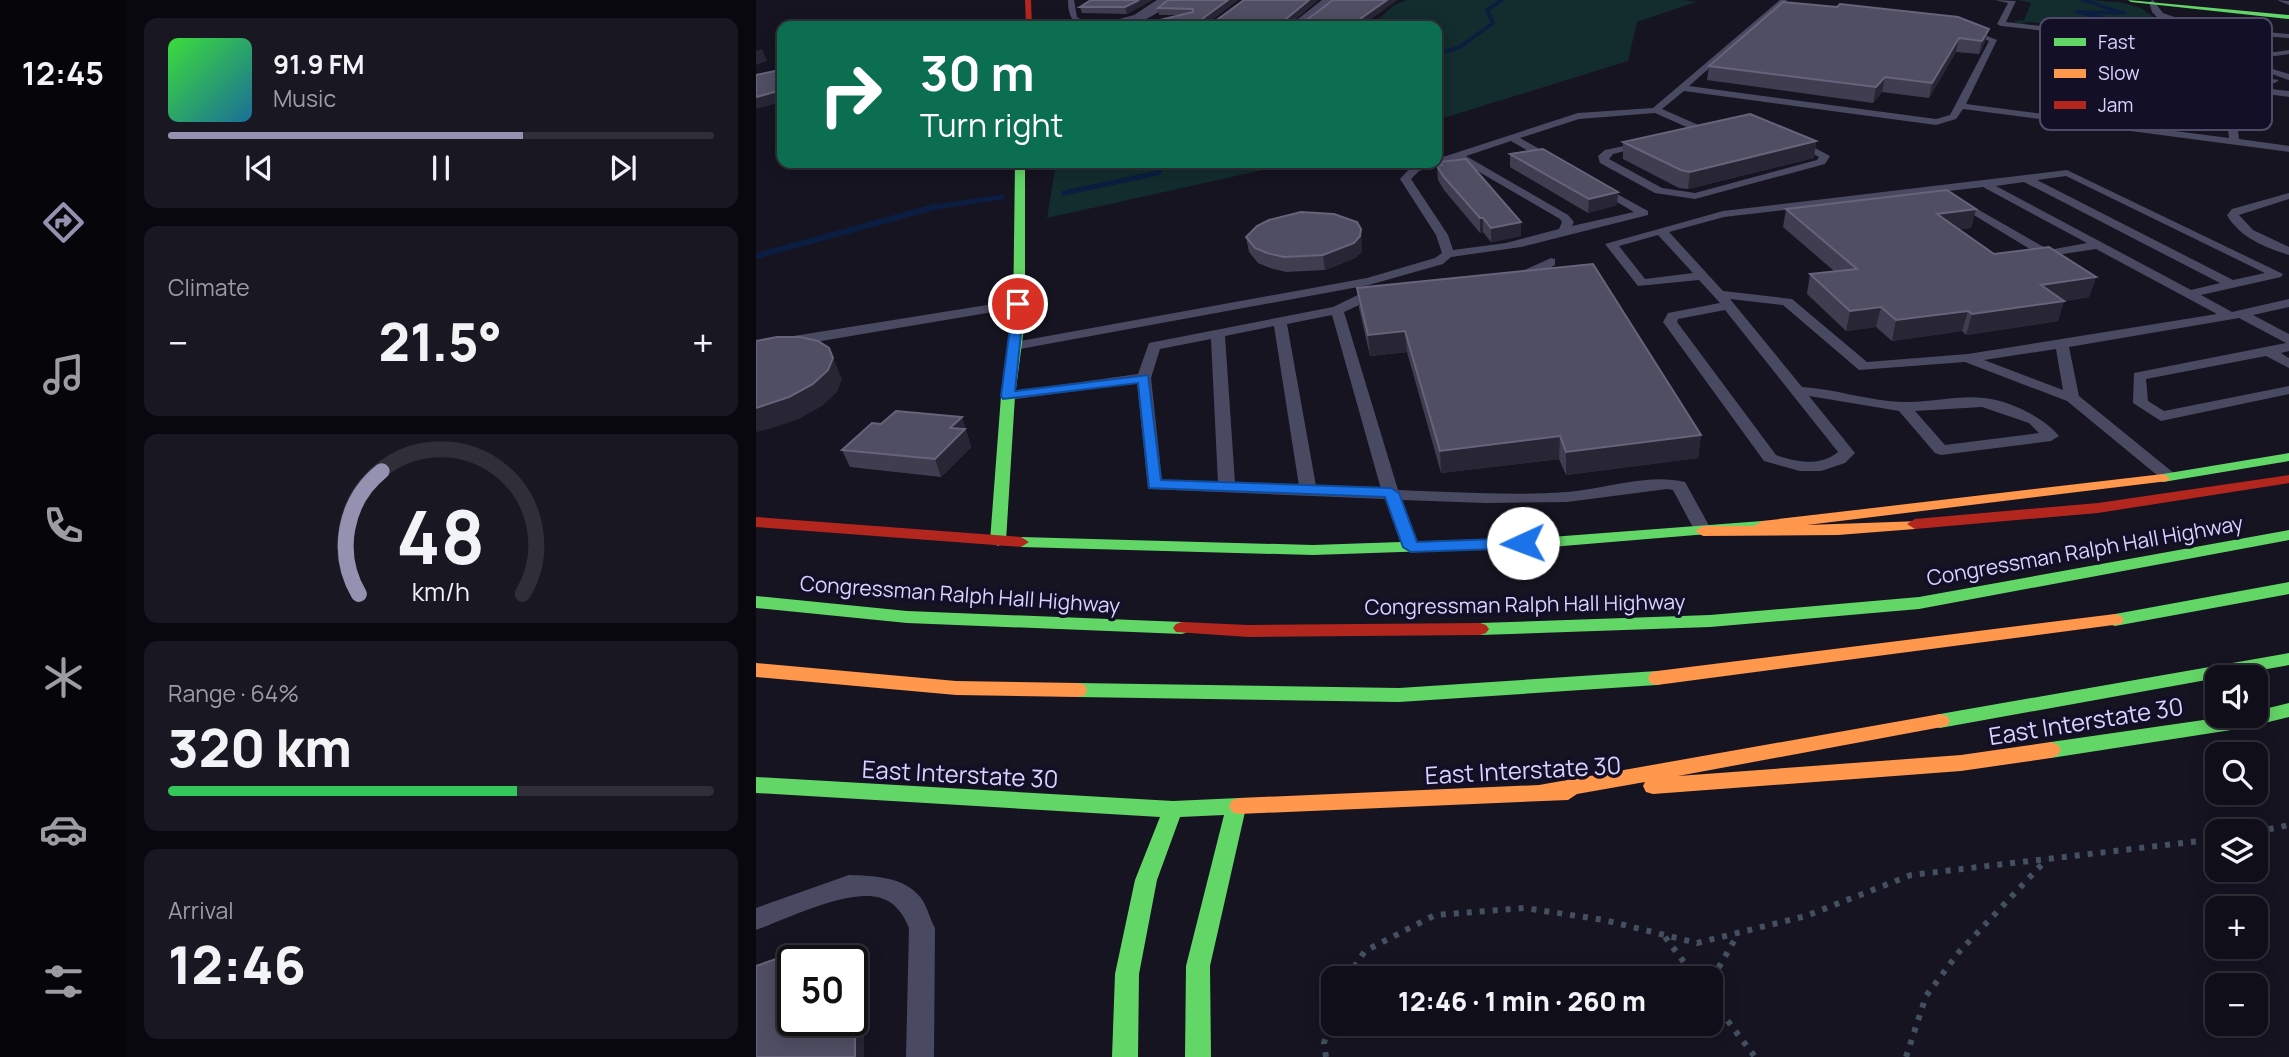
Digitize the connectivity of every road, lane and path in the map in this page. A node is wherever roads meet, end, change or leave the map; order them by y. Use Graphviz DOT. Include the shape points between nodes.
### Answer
graph roads {
  1 [pos="1071,0"];
  2 [pos="1166,0"];
  3 [pos="1331,0"];
  4 [pos="1998,0"];
  5 [pos="2131,0"];
  6 [pos="2281,0"];
  7 [pos="1030,1"];
  8 [pos="2153,2"];
  9 [pos="2183,3"];
  10 [pos="2289,3"];
  11 [pos="1783,5"];
  12 [pos="2289,17"];
  13 [pos="2169,18"];
  14 [pos="1029,21"];
  15 [pos="1075,21"];
  16 [pos="1128,21"];
  17 [pos="1303,21"];
  18 [pos="2001,24"];
  19 [pos="1956,26"];
  20 [pos="2040,28"];
  21 [pos="1993,40"];
  22 [pos="2289,61"];
  23 [pos="2289,66"];
  24 [pos="2272,72"];
  25 [pos="2289,79"];
  26 [pos="1682,88"];
  27 [pos="1960,106"];
  28 [pos="1656,110"];
  29 [pos="2040,117"];
  30 [pos="1712,127"];
  31 [pos="1700,129"];
  32 [pos="2143,130"];
  33 [pos="2235,130"];
  34 [pos="1679,135"];
  35 [pos="1512,138"];
  36 [pos="1788,138"];
  37 [pos="1656,140"];
  38 [pos="2234,142"];
  39 [pos="2289,149"];
  40 [pos="1458,155"];
  41 [pos="1442,160"];
  42 [pos="1560,165"];
  43 [pos="1020,168"];
  44 [pos="1418,168"];
  45 [pos="1584,179"];
  46 [pos="2026,179"];
  47 [pos="1985,184"];
  48 [pos="1936,190"];
  49 [pos="2286,198"];
  50 [pos="1563,231"];
  51 [pos="1661,231"];
  52 [pos="2098,245"];
  53 [pos="2289,251"];
  54 [pos="1448,254"];
  55 [pos="1551,262"];
  56 [pos="1701,276"];
  57 [pos="1499,279"];
  58 [pos="2231,284"];
  59 [pos="1395,292"];
  60 [pos="2189,294"];
  61 [pos="1723,300"];
  62 [pos="2289,303"];
  63 [pos="1018,304"];
  64 [pos="1337,310"];
  65 [pos="2236,315"];
  66 [pos="1280,321"];
  67 [pos="1218,333"];
  68 [pos="2289,340"];
  69 [pos="2062,344"];
  70 [pos="1015,346"];
  71 [pos="2289,347"];
  72 [pos="756,348"];
  73 [pos="2268,351"];
  74 [pos="1966,358"];
  75 [pos="2289,363"];
  76 [pos="1144,378"];
  77 [pos="1796,390"];
  78 [pos="2289,390"];
  79 [pos="1008,396"];
  80 [pos="2072,398"];
  81 [pos="1904,407"];
  82 [pos="2289,457"];
  83 [pos="2169,477"];
  84 [pos="2289,479"];
  85 [pos="1227,487"];
  86 [pos="1308,490"];
  87 [pos="1391,493"];
  88 [pos="756,523"];
  89 [pos="1703,531"];
  90 [pos="2289,535"];
  91 [pos="998,541"];
  92 [pos="1411,547"];
  93 [pos="2289,588"];
  94 [pos="756,602"];
  95 [pos="2289,659"];
  96 [pos="756,670"];
  97 [pos="2289,710"];
  98 [pos="756,785"];
  99 [pos="1540,793"];
  100 [pos="1236,808"];
  101 [pos="1173,809"];
  102 [pos="2289,825"];
  103 [pos="2268,829"];
  104 [pos="2205,840"];
  105 [pos="2047,858"];
  106 [pos="756,919"];
  107 [pos="1739,933"];
  108 [pos="1664,935"];
  109 [pos="1355,966"];
  110 [pos="1687,966"];
  111 [pos="1720,966"];
  112 [pos="1723,1015"];
  113 [pos="1327,1036"];
  114 [pos="920,1057"];
  115 [pos="1125,1057"];
  116 [pos="1198,1057"];
  117 [pos="1326,1057"];
  118 [pos="1755,1057"];
  119 [pos="1906,1057"];
  1 -- 15 [label="lane"];
  2 -- 16 [label="street"];
  3 -- 17 [label="street"];
  4 -- 18 [label="lane" via="2012,1"];
  5 -- 8 [label="main road"];
  6 -- 10 [label="lane"];
  7 -- 14 [label="main road"];
  8 -- 9 [label="main road"];
  8 -- 13 [label="lane" via="2156,12"];
  9 -- 12 [label="main road"];
  11 -- 26 [label="lane"];
  18 -- 20 [label="lane"];
  18 -- 21 [label="lane"];
  19 -- 21 [label="lane"];
  21 -- 27 [label="lane"];
  22 -- 23 [label="lane" via="2279,63"];
  24 -- 25 [label="lane"];
  26 -- 27 [label="lane" via="1936,122 1953,117"];
  26 -- 28 [label="lane"];
  27 -- 29 [label="lane"];
  28 -- 31 [label="lane"];
  28 -- 35 [label="lane" via="1578,116"];
  30 -- 31 [label="lane"];
  31 -- 34 [label="lane"];
  32 -- 38 [label="lane"];
  33 -- 38 [label="lane"];
  35 -- 40 [label="lane"];
  35 -- 42 [label="lane"];
  36 -- 37 [label="lane" via="1825,156 1821,162 1695,196 1659,191 1602,156"];
  38 -- 39 [label="lane"];
  40 -- 41 [label="lane"];
  40 -- 50 [label="lane" via="1564,217 1568,222"];
  43 -- 63 [label="main road"];
  44 -- 54 [label="lane" via="1405,179 1442,235"];
  45 -- 50 [label="lane" via="1644,213"];
  46 -- 47 [label="lane"];
  46 -- 58 [label="lane"];
  46 -- 58 [label="lane" via="2067,173 2277,274"];
  47 -- 48 [label="lane"];
  47 -- 52 [label="lane"];
  48 -- 51 [label="lane" via="1723,214"];
  48 -- 52 [label="lane" via="2047,254"];
  49 -- 53 [label="lane" via="2233,215 2242,227"];
  50 -- 54 [label="lane" via="1490,251"];
  51 -- 56 [label="lane"];
  51 -- 56 [label="lane" via="1611,244 1642,283"];
  52 -- 60 [label="lane"];
  54 -- 70 [label="lane" via="1418,269 1369,281"];
  55 -- 57 [label="lane" via="1525,276"];
  56 -- 61 [label="lane"];
  58 -- 60 [label="lane"];
  59 -- 64 [label="lane" via="1369,295"];
  60 -- 65 [label="lane"];
  61 -- 74 [label="lane" via="1787,302 1864,367"];
  61 -- 77 [label="lane"];
  61 -- 77 [label="lane" via="1673,316 1670,322 1770,458 1794,467 1840,460 1847,453"];
  62 -- 65 [label="lane"];
  63 -- 70 [label="main road"];
  63 -- 72 [label="lane"];
  64 -- 66 [label="lane"];
  64 -- 87 [label="lane"];
  65 -- 68 [label="lane"];
  65 -- 69 [label="lane"];
  66 -- 67 [label="lane"];
  66 -- 86 [label="lane"];
  67 -- 76 [label="lane" via="1154,346"];
  67 -- 85 [label="lane"];
  69 -- 74 [label="lane"];
  69 -- 80 [label="lane"];
  70 -- 79 [label="main road"];
  71 -- 73 [label="lane"];
  73 -- 75 [label="lane"];
  73 -- 78 [label="lane" via="2139,376 2141,403 2161,416"];
  74 -- 80 [label="lane"];
  76 -- 79 [label="lane"];
  76 -- 85 [label="lane" via="1154,485"];
  77 -- 81 [label="lane"];
  79 -- 91 [label="main road"];
  80 -- 83 [label="lane"];
  81 -- 81 [label="lane" via="1941,450 2051,436 2034,420 1983,402"];
  82 -- 83 [label="main road"];
  83 -- 89 [label="main road"];
  84 -- 89 [label="main road" via="2110,506 1992,517 1838,530"];
  85 -- 86 [label="lane"];
  86 -- 87 [label="lane"];
  87 -- 89 [label="lane" via="1567,496 1667,484 1679,486"];
  87 -- 92 [label="lane"];
  88 -- 91 [label="main road"];
  89 -- 92 [label="main road"];
  90 -- 94 [label="main road, Congressman Ralph Hall Highway" via="1919,603 1710,621 1248,631 907,617"];
  91 -- 92 [label="main road" via="1300,550"];
  93 -- 96 [label="main road" via="2089,625 1683,675 1399,695 956,688"];
  95 -- 99 [label="main road"];
  97 -- 99 [label="main road, East Interstate 30" via="2244,721 1961,764"];
  98 -- 101 [label="main road, East Interstate 30"];
  99 -- 100 [label="main road, East Interstate 30"];
  100 -- 101 [label="main road, East Interstate 30"];
  100 -- 116 [label="main road" via="1198,967"];
  101 -- 115 [label="main road" via="1146,880 1127,974"];
  102 -- 103 [label="path"];
  104 -- 105 [label="path"];
  105 -- 107 [label="path" via="1911,875 1806,916"];
  105 -- 119 [label="path" via="1959,952 1926,996"];
  106 -- 114 [label="lane" via="849,886 885,887 911,904 922,928"];
  107 -- 108 [label="path" via="1697,943"];
  107 -- 111 [label="path"];
  108 -- 109 [label="path" via="1525,908 1435,915 1365,951"];
  108 -- 110 [label="path"];
  112 -- 118 [label="path"];
  113 -- 117 [label="path"];
}
